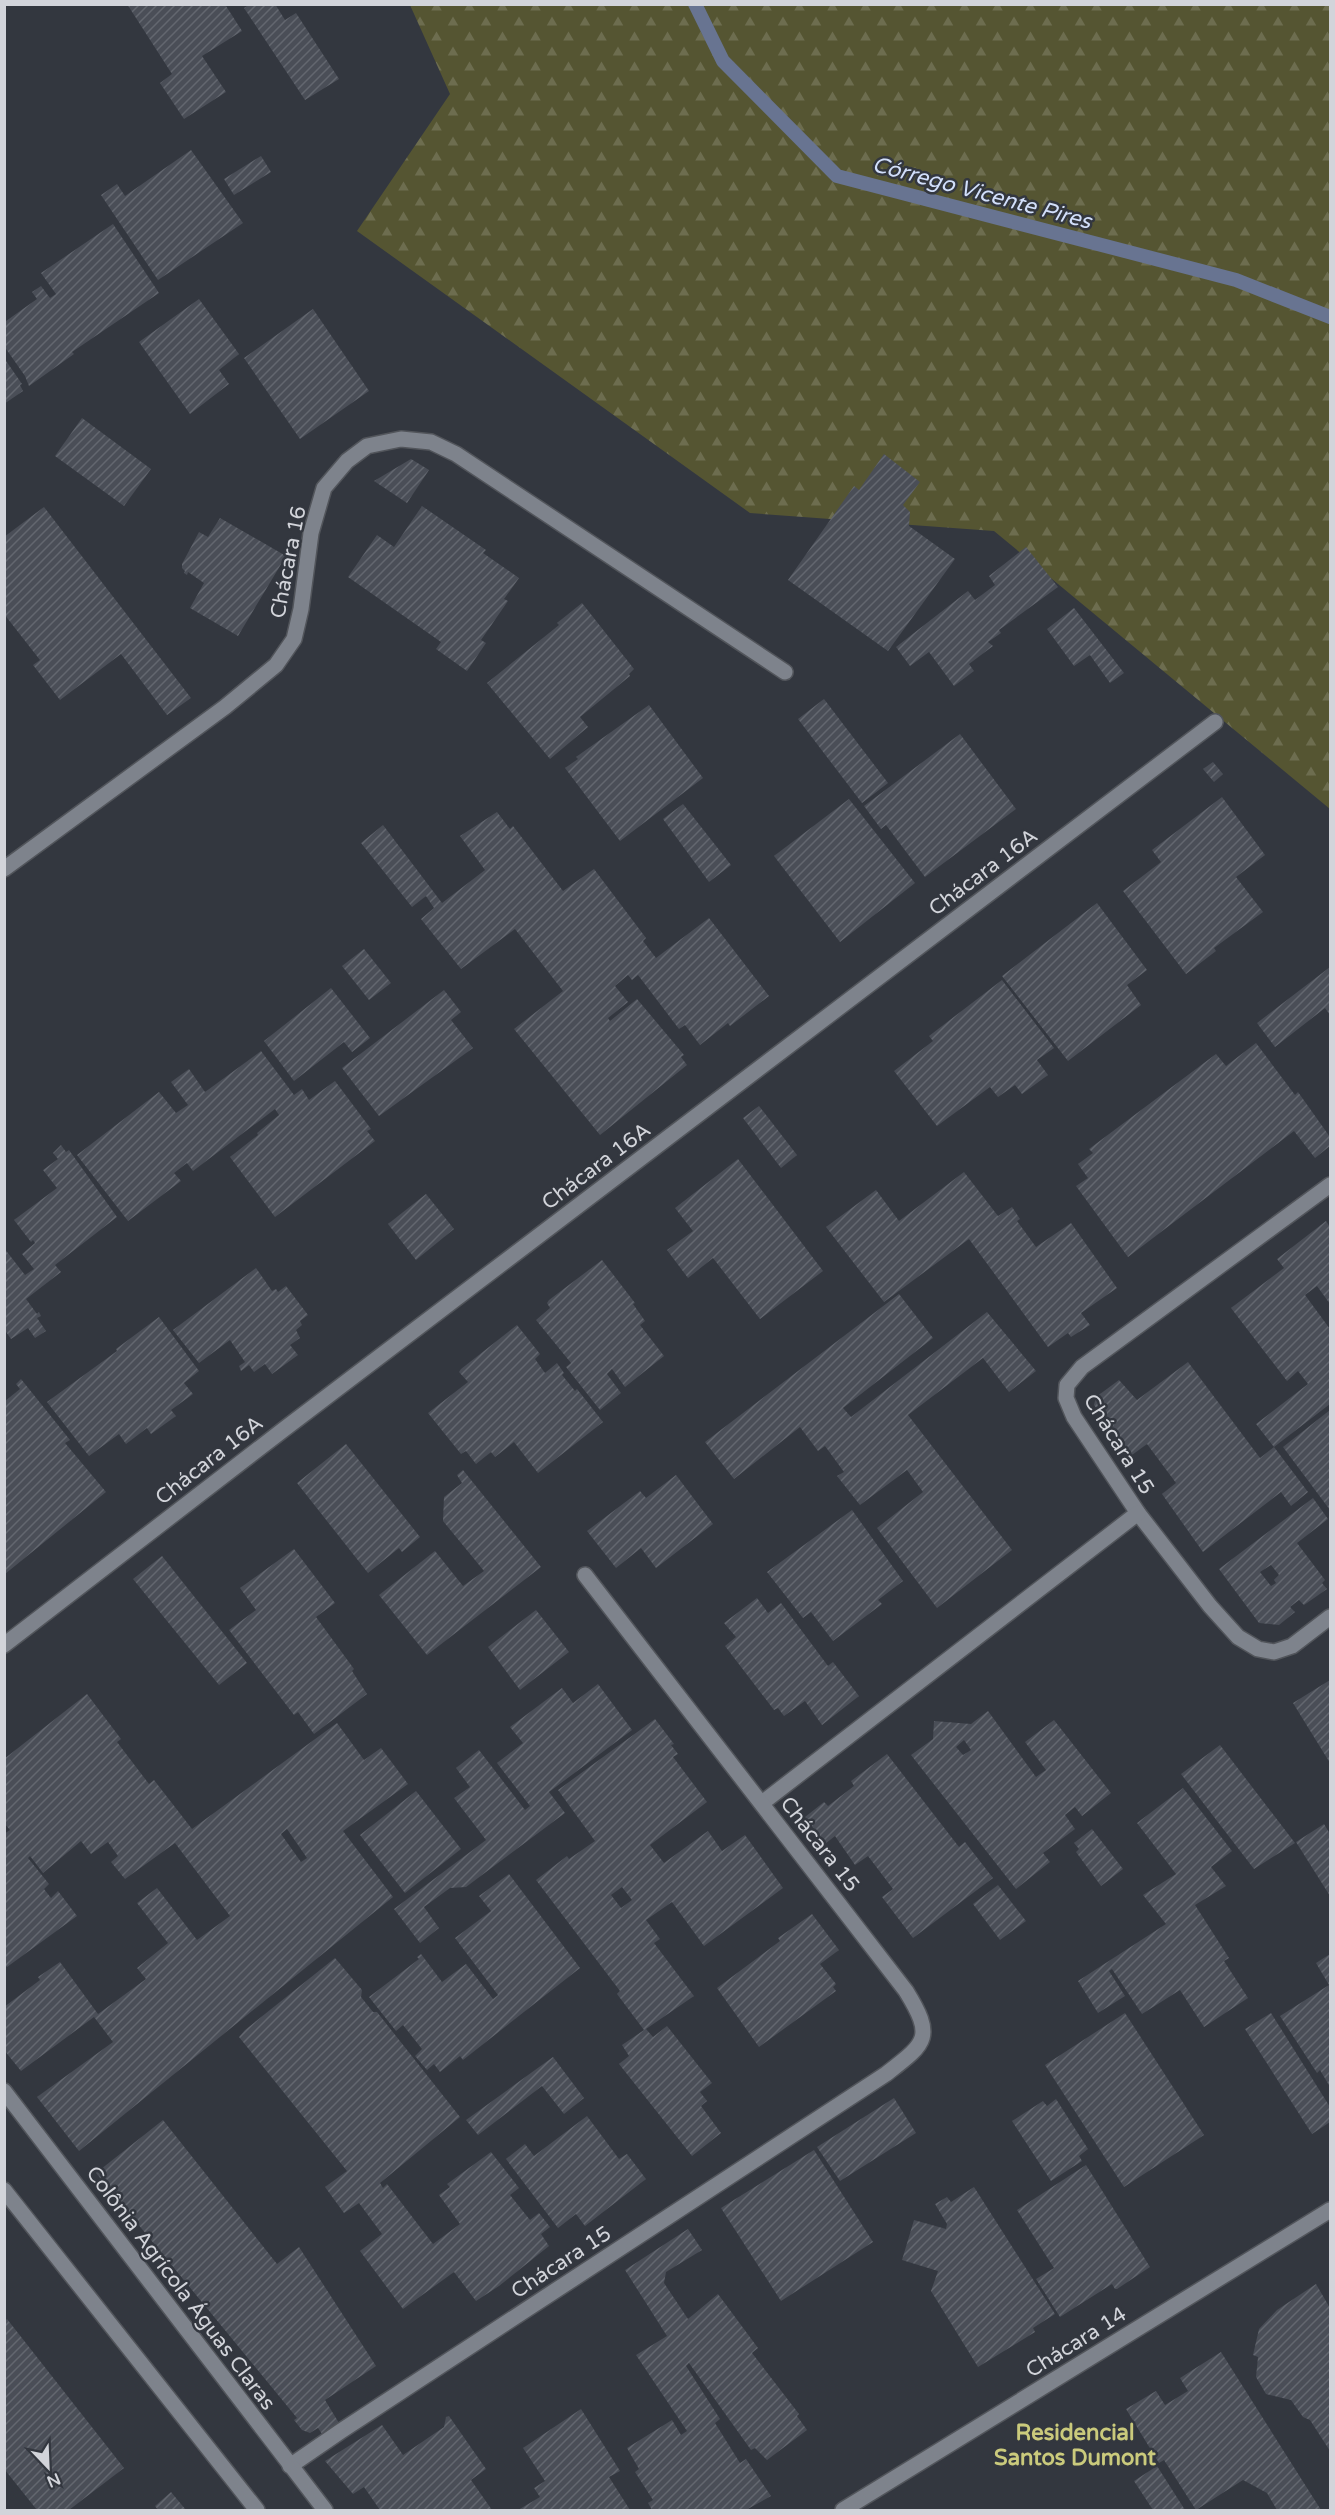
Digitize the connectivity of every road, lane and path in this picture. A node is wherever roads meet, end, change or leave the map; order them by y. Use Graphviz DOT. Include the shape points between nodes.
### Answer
graph roads {
  1 [pos="785,672"];
  2 [pos="1215,722"];
  3 [pos="4,869"];
  4 [pos="1330,1185"];
  5 [pos="1138,1514"];
  6 [pos="585,1575"];
  7 [pos="1330,1617"];
  8 [pos="4,1645"];
  9 [pos="762,1803"];
  10 [pos="4,2091"];
  11 [pos="6,2194"];
  12 [pos="1330,2210"];
  13 [pos="290,2466"];
  14 [pos="257,2511"];
  15 [pos="325,2511"];
  16 [pos="843,2511"];
  1 -- 3 [label="street, Chácara 16" via="456,454 431,442 401,439 367,446 347,461 324,488 311,533 294,639 276,665"];
  2 -- 8 [label="street, Chácara 16A"];
  4 -- 5 [label="street, Chácara 15" via="1082,1367 1067,1385 1066,1398 1074,1417"];
  5 -- 7 [label="street" via="1210,1606 1238,1637 1258,1649 1274,1652 1292,1646"];
  5 -- 9 [label="street, Chácara 15"];
  6 -- 9 [label="street"];
  9 -- 13 [label="street, Chácara 15" via="906,1991 920,2014 925,2033 917,2050"];
  10 -- 13 [label="street, Colônia Agrícola Águas Claras"];
  11 -- 14 [label="street"];
  12 -- 16 [label="street, Chácara 14"];
  13 -- 15 [label="street, Colônia Agrícola Águas Claras"];
}
